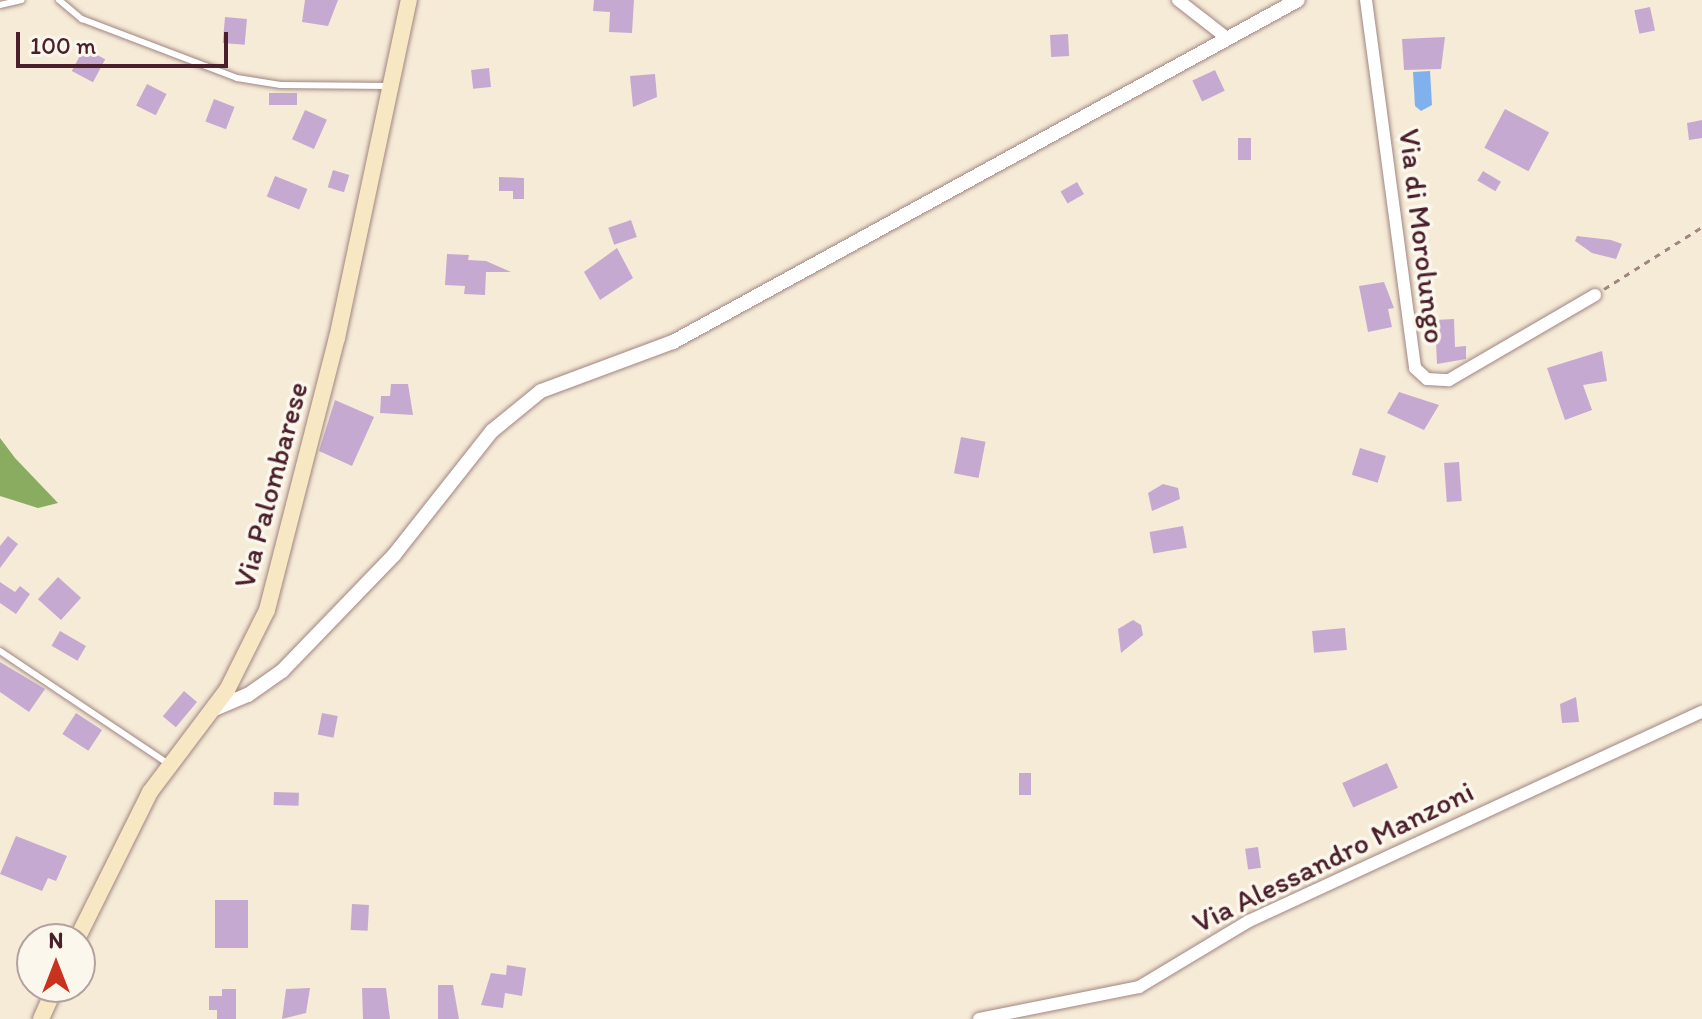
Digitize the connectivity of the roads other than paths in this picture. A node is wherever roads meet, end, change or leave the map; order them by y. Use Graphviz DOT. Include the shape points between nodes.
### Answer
graph roads {
  1 [pos="21,0"];
  2 [pos="59,0"];
  3 [pos="409,0"];
  4 [pos="1178,0"];
  5 [pos="1298,0"];
  6 [pos="1366,0"];
  7 [pos="0,5"];
  8 [pos="1227,38"];
  9 [pos="392,86"];
  10 [pos="1595,295"];
  11 [pos="0,651"];
  12 [pos="212,710"];
  13 [pos="1702,712"];
  14 [pos="169,764"];
  15 [pos="84,923"];
  16 [pos="979,1019"];
  1 -- 7 [label="lane"];
  2 -- 9 [label="lane" via="82,19 237,78 271,85"];
  3 -- 9 [label="main road, Via Palombarese"];
  4 -- 8 [label="street"];
  5 -- 8 [label="street"];
  6 -- 10 [label="street, Via di Morolungo" via="1415,368 1427,379 1449,380"];
  8 -- 12 [label="street" via="673,342 541,391 492,431 394,555 282,671 248,695"];
  9 -- 12 [label="main road, Via Palombarese" via="334,353 275,586 245,659"];
  11 -- 14 [label="lane"];
  12 -- 14 [label="main road, Via Palombarese"];
  13 -- 16 [label="street, Via Alessandro Manzoni" via="1249,921 1139,987"];
  14 -- 15 [label="main road, Via Palombarese" via="119,849"];
}
